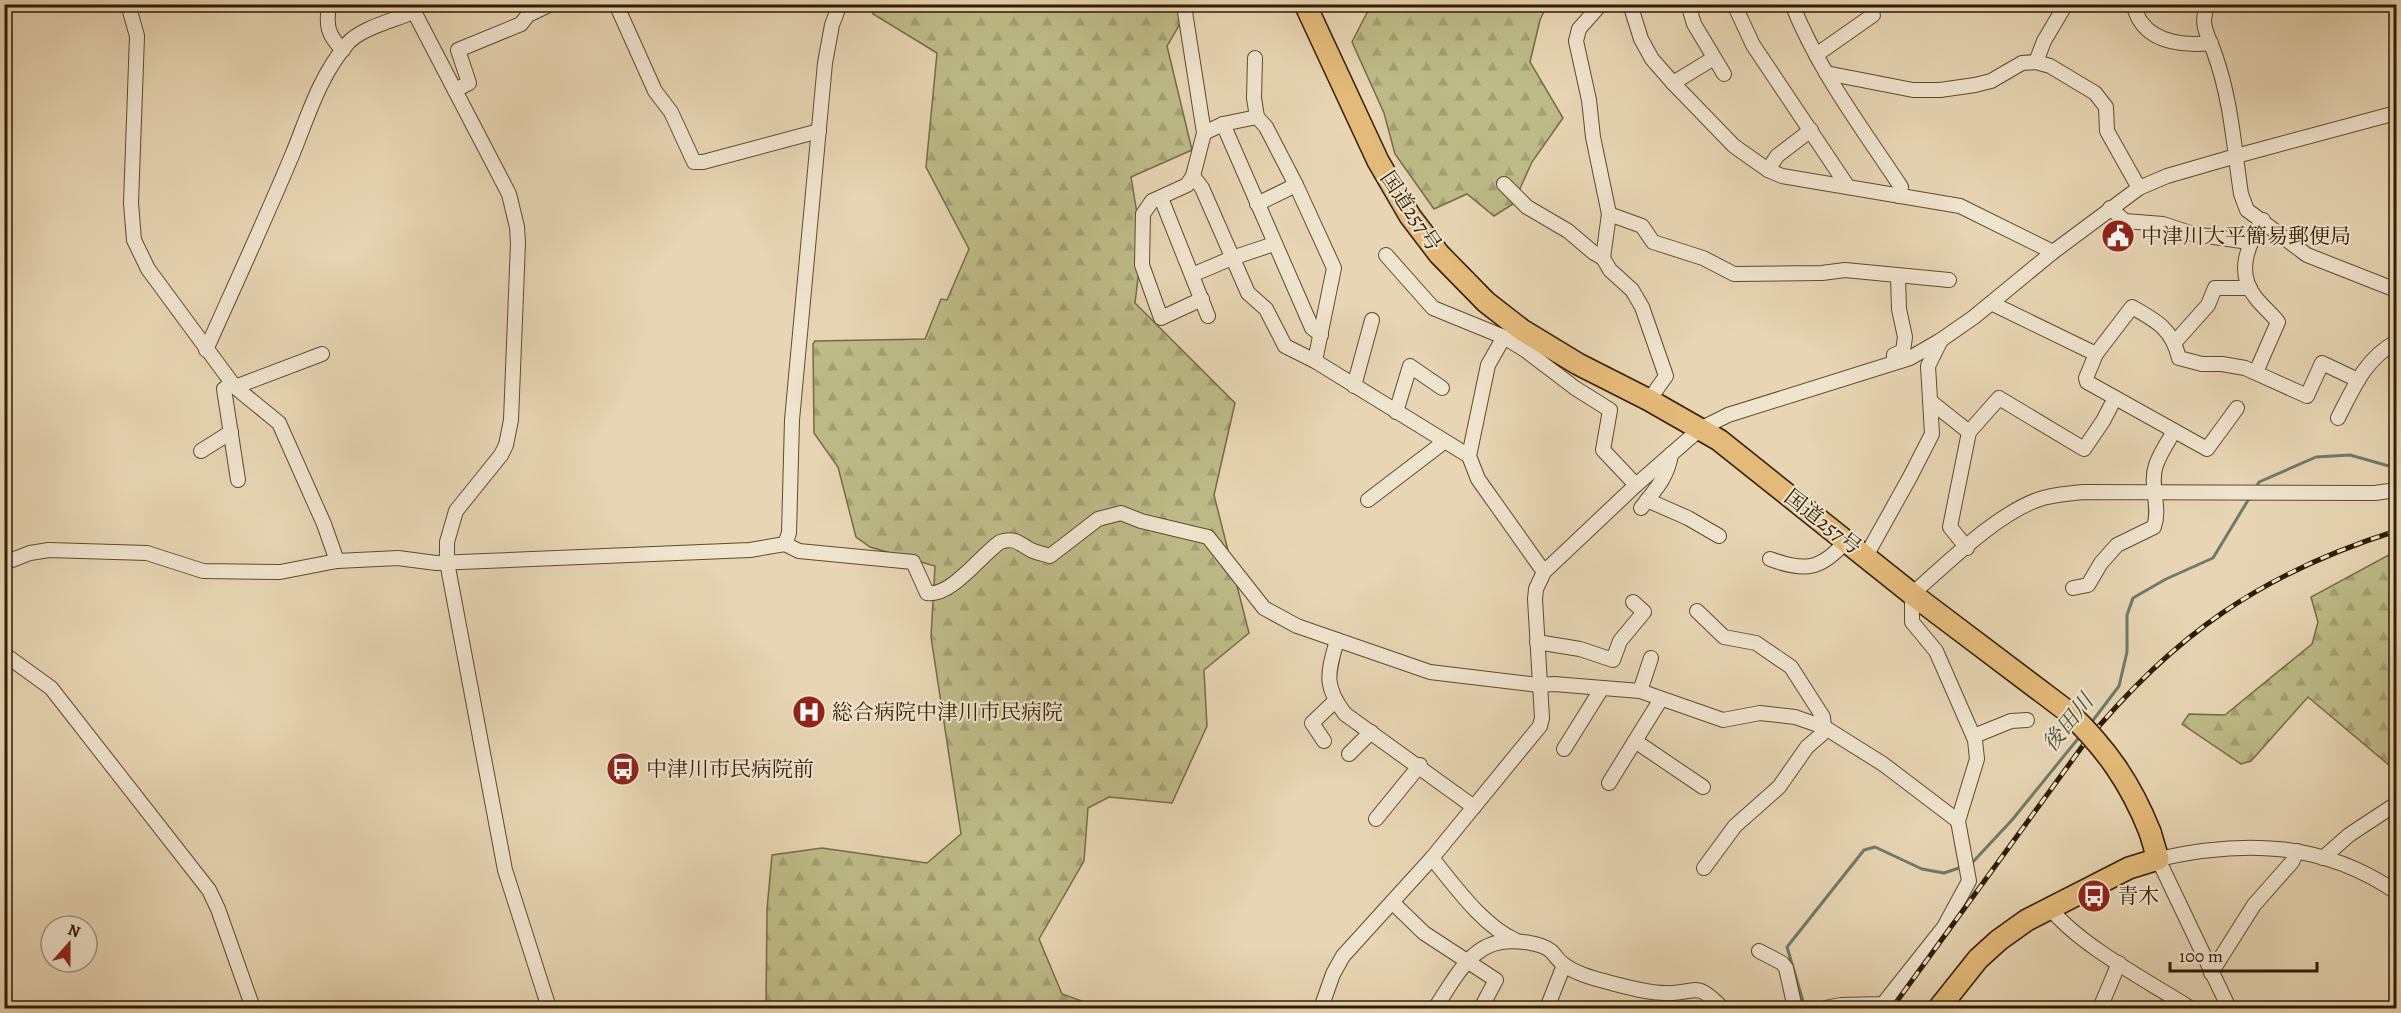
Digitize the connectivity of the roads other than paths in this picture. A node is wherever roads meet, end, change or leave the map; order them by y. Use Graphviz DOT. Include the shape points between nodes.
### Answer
graph roads {
  1 [pos="128,4"];
  2 [pos="329,4"];
  3 [pos="551,4"];
  4 [pos="616,4"];
  5 [pos="840,4"];
  6 [pos="1190,4"];
  7 [pos="1305,4"];
  8 [pos="1601,4"];
  9 [pos="1630,4"];
  10 [pos="1688,4"];
  11 [pos="1734,4"];
  12 [pos="1792,4"];
  13 [pos="2067,4"];
  14 [pos="2133,4"];
  15 [pos="2204,6"];
  16 [pos="412,8"];
  17 [pos="1873,15"];
  18 [pos="2211,43"];
  19 [pos="344,50"];
  20 [pos="1816,55"];
  21 [pos="1255,58"];
  22 [pos="1714,58"];
  23 [pos="2036,62"];
  24 [pos="1827,73"];
  25 [pos="1724,74"];
  26 [pos="1673,83"];
  27 [pos="455,90"];
  28 [pos="2397,113"];
  29 [pos="1257,117"];
  30 [pos="1223,124"];
  31 [pos="1811,130"];
  32 [pos="819,131"];
  33 [pos="1204,133"];
  34 [pos="2236,156"];
  35 [pos="1768,170"];
  36 [pos="1193,176"];
  37 [pos="1504,184"];
  38 [pos="1296,185"];
  39 [pos="1848,187"];
  40 [pos="2139,188"];
  41 [pos="1899,196"];
  42 [pos="1161,198"];
  43 [pos="1257,204"];
  44 [pos="2110,208"];
  45 [pos="1609,214"];
  46 [pos="2263,220"];
  47 [pos="2249,242"];
  48 [pos="1274,244"];
  49 [pos="2053,252"];
  50 [pos="1386,255"];
  51 [pos="1232,258"];
  52 [pos="1603,258"];
  53 [pos="1192,275"];
  54 [pos="1898,276"];
  55 [pos="1948,280"];
  56 [pos="2250,288"];
  57 [pos="2397,290"];
  58 [pos="1202,299"];
  59 [pos="1991,303"];
  60 [pos="1208,316"];
  61 [pos="1371,320"];
  62 [pos="1321,335"];
  63 [pos="1504,337"];
  64 [pos="1941,340"];
  65 [pos="2175,342"];
  66 [pos="2395,345"];
  67 [pos="206,350"];
  68 [pos="322,354"];
  69 [pos="2096,354"];
  70 [pos="1316,361"];
  71 [pos="1894,363"];
  72 [pos="2256,372"];
  73 [pos="2358,380"];
  74 [pos="233,385"];
  75 [pos="1354,386"];
  76 [pos="1442,388"];
  77 [pos="2115,398"];
  78 [pos="1649,400"];
  79 [pos="1930,401"];
  80 [pos="2237,408"];
  81 [pos="1396,412"];
  82 [pos="2338,418"];
  83 [pos="1700,429"];
  84 [pos="2174,431"];
  85 [pos="231,432"];
  86 [pos="1970,432"];
  87 [pos="1444,442"];
  88 [pos="201,452"];
  89 [pos="1671,454"];
  90 [pos="1469,456"];
  91 [pos="238,480"];
  92 [pos="1636,485"];
  93 [pos="2397,490"];
  94 [pos="2155,493"];
  95 [pos="1368,500"];
  96 [pos="1719,536"];
  97 [pos="1846,541"];
  98 [pos="785,544"];
  99 [pos="1967,548"];
  100 [pos="1866,556"];
  101 [pos="1770,559"];
  102 [pos="337,561"];
  103 [pos="447,562"];
  104 [pos="4,563"];
  105 [pos="1544,572"];
  106 [pos="2073,588"];
  107 [pos="1912,594"];
  108 [pos="1633,602"];
  109 [pos="1697,611"];
  110 [pos="1337,640"];
  111 [pos="1536,642"];
  112 [pos="4,654"];
  113 [pos="1651,658"];
  114 [pos="1539,686"];
  115 [pos="1602,688"];
  116 [pos="1640,691"];
  117 [pos="1661,699"];
  118 [pos="1335,701"];
  119 [pos="2027,720"];
  120 [pos="1824,727"];
  121 [pos="1371,732"];
  122 [pos="1974,736"];
  123 [pos="1324,741"];
  124 [pos="1635,741"];
  125 [pos="1564,749"];
  126 [pos="1349,754"];
  127 [pos="1420,765"];
  128 [pos="1609,783"];
  129 [pos="1702,787"];
  130 [pos="2397,804"];
  131 [pos="1474,807"];
  132 [pos="1376,819"];
  133 [pos="1958,821"];
  134 [pos="2297,852"];
  135 [pos="1432,858"];
  136 [pos="2323,858"];
  137 [pos="2158,859"];
  138 [pos="1704,868"];
  139 [pos="2397,892"];
  140 [pos="1392,902"];
  141 [pos="2049,908"];
  142 [pos="1520,942"];
  143 [pos="1759,951"];
  144 [pos="1468,961"];
  145 [pos="2119,963"];
  146 [pos="1564,965"];
  147 [pos="2211,972"];
  148 [pos="253,1008"];
  149 [pos="549,1008"];
  150 [pos="1321,1008"];
  151 [pos="1435,1008"];
  152 [pos="1480,1008"];
  153 [pos="1547,1008"];
  154 [pos="1722,1008"];
  155 [pos="1795,1008"];
  156 [pos="1825,1008"];
  157 [pos="1939,1008"];
  158 [pos="2100,1008"];
  159 [pos="2190,1008"];
  160 [pos="2229,1008"];
  1 -- 67 [label="street" via="137,36 131,203 134,240 148,268"];
  2 -- 19 [label="street" via="328,32"];
  3 -- 27 [label="street" via="528,15 521,24 458,50 469,83"];
  4 -- 32 [label="street" via="655,91 671,112 694,162"];
  5 -- 32 [label="street" via="825,63"];
  6 -- 33 [label="street" via="1185,12"];
  7 -- 78 [label="highway, 国道257号" via="1378,161 1422,235 1486,302 1522,330"];
  8 -- 45 [label="street" via="1578,29 1576,41"];
  9 -- 26 [label="street" via="1641,39"];
  10 -- 22 [label="street" via="1694,24"];
  11 -- 31 [label="street" via="1753,45"];
  12 -- 20 [label="street"];
  13 -- 23 [label="street"];
  14 -- 18 [label="street" via="2140,22 2155,36 2182,43"];
  15 -- 18 [label="street" via="2204,27"];
  16 -- 19 [label="street" via="357,35"];
  16 -- 27 [label="street"];
  17 -- 20 [label="street"];
  18 -- 34 [label="street" via="2224,80"];
  19 -- 67 [label="street" via="308,110"];
  20 -- 24 [label="street"];
  21 -- 29 [label="street"];
  22 -- 25 [label="street"];
  22 -- 26 [label="street"];
  23 -- 24 [label="street" via="2022,63 1975,86 1940,90 1913,90"];
  23 -- 40 [label="street" via="2095,93 2106,107 2107,131"];
  24 -- 41 [label="street" via="1900,187"];
  26 -- 35 [label="street" via="1734,146"];
  27 -- 103 [label="street" via="509,194 517,227 518,254 513,405 508,436 501,455 456,511 447,542"];
  28 -- 34 [label="street"];
  29 -- 30 [label="street"];
  29 -- 38 [label="street"];
  30 -- 33 [label="street"];
  30 -- 43 [label="street"];
  31 -- 35 [label="street" via="1777,156"];
  31 -- 39 [label="street"];
  32 -- 98 [label="street" via="792,420 789,533"];
  33 -- 36 [label="street"];
  34 -- 40 [label="street"];
  34 -- 46 [label="street" via="2247,210"];
  35 -- 39 [label="street"];
  36 -- 42 [label="street" via="1187,185"];
  36 -- 51 [label="street"];
  37 -- 52 [label="street" via="1527,207"];
  38 -- 43 [label="street"];
  38 -- 62 [label="street" via="1334,268"];
  39 -- 41 [label="street"];
  40 -- 44 [label="street"];
  41 -- 49 [label="street" via="1960,206"];
  42 -- 53 [label="street"];
  42 -- 58 [label="street" via="1152,201 1143,214 1142,265 1161,318"];
  43 -- 48 [label="street"];
  44 -- 47 [label="street" via="2125,221 2163,224 2193,234"];
  44 -- 49 [label="street"];
  45 -- 52 [label="street"];
  45 -- 54 [label="street" via="1642,226 1653,242 1703,258 1734,274 1845,270"];
  46 -- 47 [label="street"];
  46 -- 57 [label="street" via="2307,255"];
  47 -- 56 [label="street" via="2244,264"];
  48 -- 51 [label="street"];
  48 -- 62 [label="street" via="1312,328"];
  49 -- 59 [label="street"];
  50 -- 63 [label="street" via="1433,308"];
  51 -- 53 [label="street"];
  51 -- 70 [label="street" via="1248,293 1266,309 1285,346"];
  52 -- 78 [label="street" via="1642,307 1666,376"];
  53 -- 58 [label="street"];
  54 -- 55 [label="street"];
  54 -- 71 [label="street" via="1905,345 1903,351 1894,355"];
  56 -- 65 [label="street" via="2215,288 2208,305"];
  56 -- 72 [label="street" via="2277,322"];
  58 -- 60 [label="street"];
  59 -- 64 [label="street"];
  59 -- 69 [label="street"];
  61 -- 75 [label="street"];
  62 -- 70 [label="street"];
  63 -- 90 [label="street" via="1488,365"];
  63 -- 92 [label="street" via="1610,410 1603,450"];
  64 -- 71 [label="street"];
  64 -- 79 [label="street" via="1928,366"];
  65 -- 69 [label="street" via="2155,320 2132,307"];
  65 -- 72 [label="street" via="2179,358"];
  66 -- 73 [label="street" via="2374,356"];
  67 -- 74 [label="street"];
  68 -- 74 [label="street"];
  69 -- 77 [label="street" via="2087,382"];
  70 -- 75 [label="street"];
  71 -- 83 [label="street" via="1728,415"];
  72 -- 73 [label="street" via="2307,396 2322,363"];
  73 -- 82 [label="street"];
  74 -- 85 [label="street" via="224,389"];
  74 -- 102 [label="street" via="279,423"];
  75 -- 81 [label="street"];
  76 -- 81 [label="street" via="1410,366"];
  77 -- 84 [label="street"];
  77 -- 86 [label="street" via="2084,449 1999,398"];
  78 -- 83 [label="highway, 国道257号"];
  79 -- 86 [label="street"];
  79 -- 100 [label="street" via="1932,434"];
  80 -- 84 [label="street" via="2207,449"];
  81 -- 87 [label="street"];
  83 -- 89 [label="street"];
  83 -- 97 [label="highway, 国道257号"];
  84 -- 94 [label="street" via="2155,466"];
  85 -- 88 [label="street"];
  85 -- 91 [label="street"];
  86 -- 99 [label="street" via="1950,527"];
  87 -- 90 [label="street"];
  87 -- 95 [label="street"];
  89 -- 92 [label="street"];
  89 -- 96 [label="street" via="1666,475 1644,504 1689,519"];
  90 -- 105 [label="street" via="1478,479"];
  92 -- 105 [label="street"];
  93 -- 94 [label="street"];
  94 -- 99 [label="street" via="2083,492 2038,500 1998,521"];
  94 -- 106 [label="street" via="2158,517 2154,527 2118,545 2088,585"];
  97 -- 100 [label="highway, 国道257号"];
  97 -- 101 [label="street" via="1823,563 1794,568"];
  98 -- 103 [label="street" via="750,550"];
  98 -- 110 [label="street" via="799,551 913,562 927,593 935,594 950,588 999,542 1010,539 1050,556 1098,519 1121,513 1208,537 1264,608 1297,626"];
  99 -- 107 [label="street"];
  100 -- 107 [label="highway, 国道257号"];
  102 -- 103 [label="street" via="398,558"];
  102 -- 104 [label="street" via="280,572 203,571 147,553 49,550"];
  103 -- 149 [label="street" via="505,870"];
  105 -- 111 [label="street" via="1536,589"];
  107 -- 122 [label="street" via="1911,622 1936,651"];
  107 -- 137 [label="highway, 国道257号, bridge" via="2067,711 2089,732 2124,777"];
  108 -- 111 [label="street" via="1644,612 1620,641 1613,660 1580,649"];
  109 -- 120 [label="street" via="1724,638 1756,643 1791,667 1823,717"];
  110 -- 114 [label="street" via="1430,672"];
  110 -- 118 [label="street" via="1328,683"];
  111 -- 114 [label="street"];
  112 -- 148 [label="street" via="51,688 208,890"];
  113 -- 116 [label="street"];
  114 -- 115 [label="street"];
  114 -- 131 [label="street" via="1540,726"];
  115 -- 116 [label="street"];
  115 -- 125 [label="street"];
  116 -- 117 [label="street"];
  117 -- 120 [label="street" via="1723,720 1760,713 1795,717"];
  117 -- 124 [label="street"];
  118 -- 121 [label="street" via="1345,714"];
  118 -- 123 [label="street" via="1312,723"];
  119 -- 122 [label="street" via="2011,721"];
  120 -- 133 [label="street" via="1883,764"];
  120 -- 138 [label="street" via="1779,787 1735,826"];
  121 -- 126 [label="street"];
  121 -- 127 [label="street"];
  122 -- 133 [label="street" via="1977,759"];
  124 -- 128 [label="street"];
  124 -- 129 [label="street"];
  127 -- 131 [label="street"];
  127 -- 132 [label="street"];
  130 -- 136 [label="street" via="2349,834"];
  131 -- 135 [label="street"];
  133 -- 156 [label="street" via="1969,881 1944,927 1883,1004"];
  134 -- 136 [label="street"];
  134 -- 137 [label="street" via="2222,847"];
  134 -- 147 [label="street" via="2254,905"];
  135 -- 140 [label="street"];
  135 -- 142 [label="street" via="1492,925"];
  136 -- 139 [label="street"];
  137 -- 141 [label="highway" via="2129,868"];
  137 -- 147 [label="street"];
  140 -- 144 [label="street" via="1424,933"];
  140 -- 150 [label="street" via="1343,956"];
  141 -- 145 [label="street" via="2059,920"];
  141 -- 157 [label="highway" via="1999,940 1972,966"];
  142 -- 144 [label="street" via="1501,942 1474,954"];
  142 -- 146 [label="street" via="1549,949"];
  143 -- 155 [label="street" via="1786,968"];
  144 -- 151 [label="street"];
  144 -- 152 [label="street" via="1496,980"];
  145 -- 158 [label="street"];
  145 -- 159 [label="street"];
  146 -- 153 [label="street"];
  146 -- 154 [label="street" via="1590,977 1666,994 1694,989 1709,994"];
  147 -- 160 [label="street"];
}
